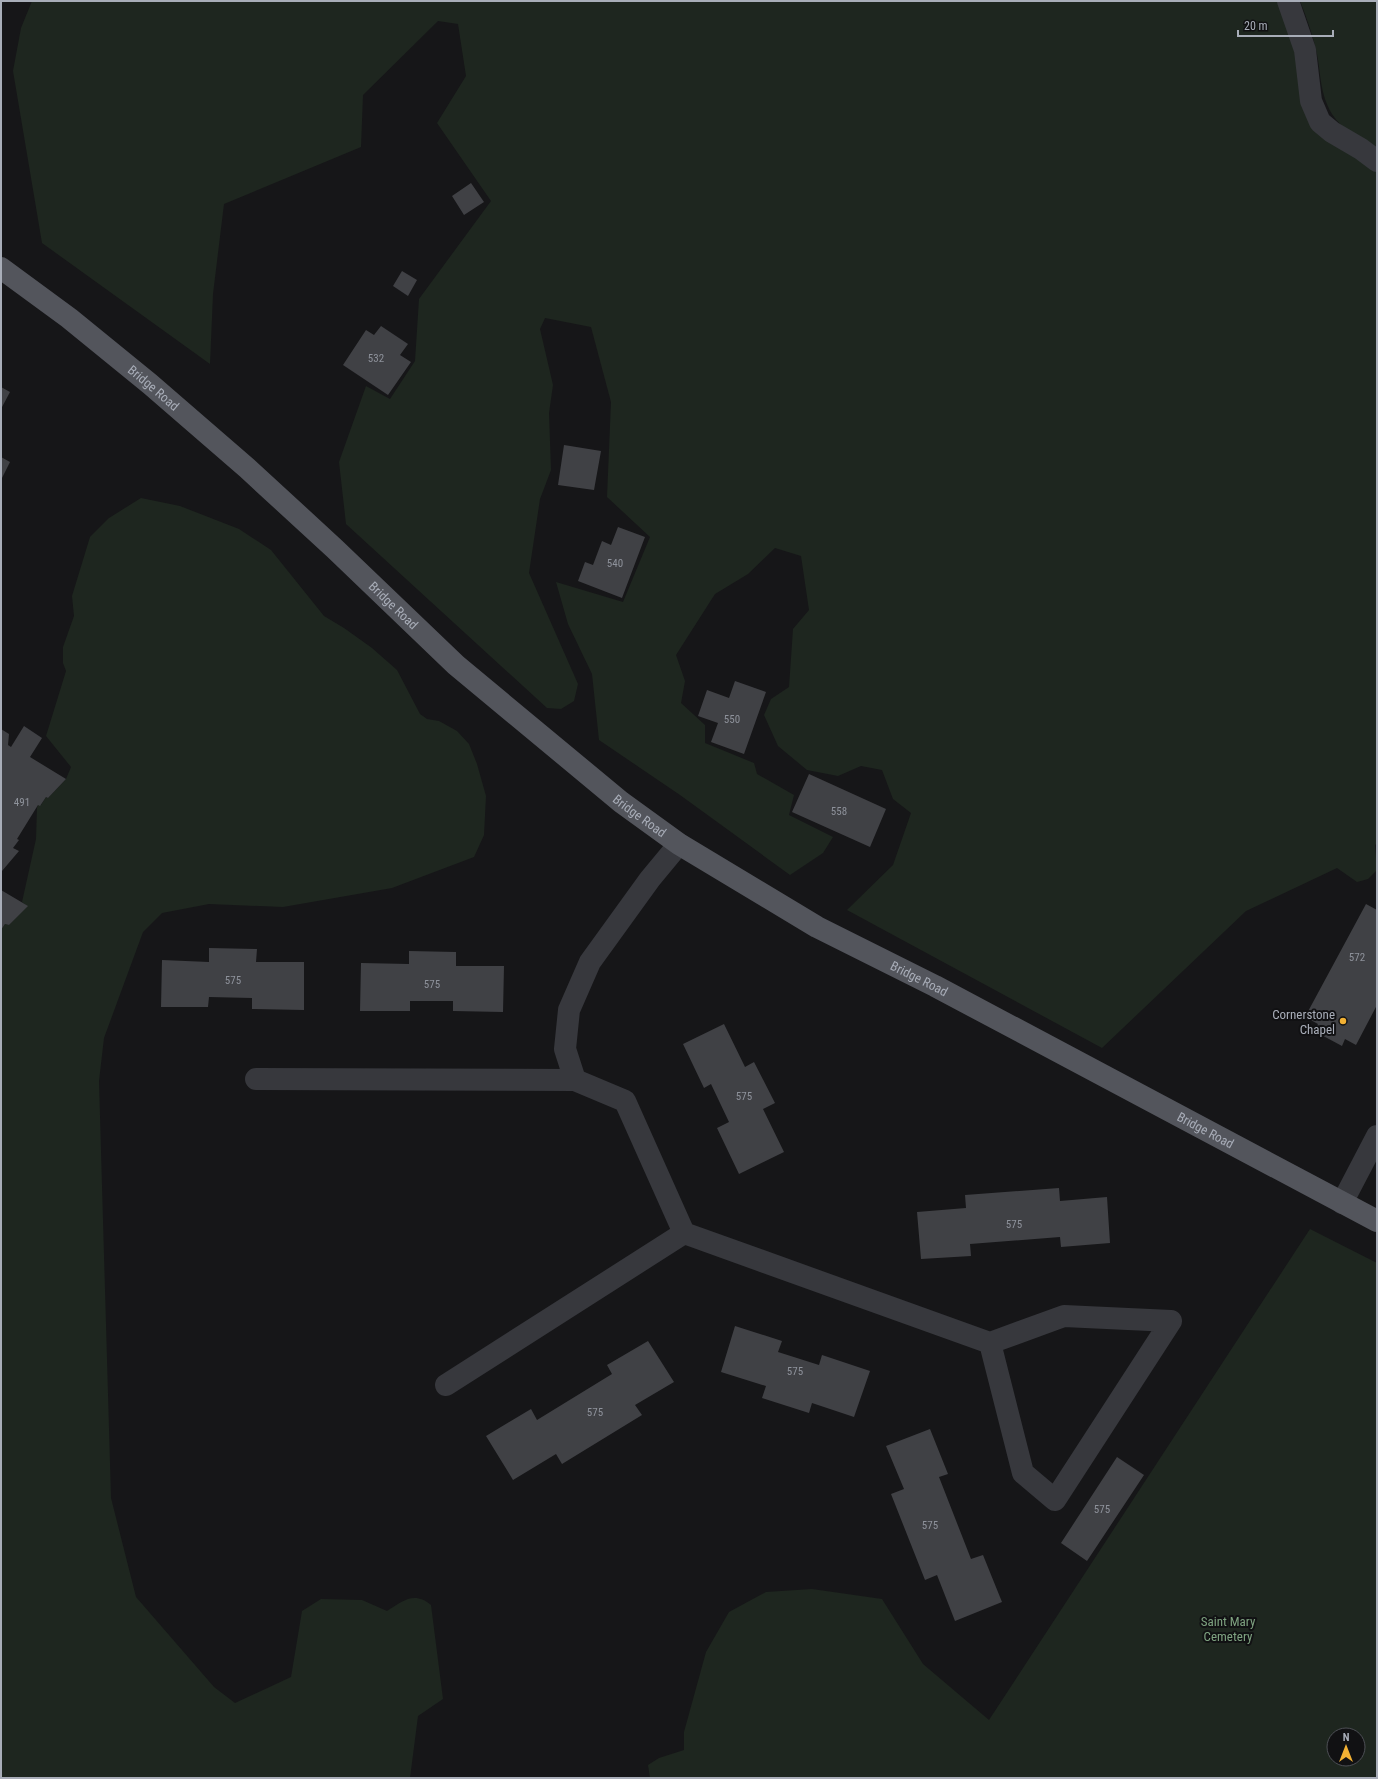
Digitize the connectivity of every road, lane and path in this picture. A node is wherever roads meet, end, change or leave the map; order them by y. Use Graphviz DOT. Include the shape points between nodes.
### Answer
graph roads {
  1 [pos="1288,1"];
  2 [pos="1377,160"];
  3 [pos="1,268"];
  4 [pos="679,844"];
  5 [pos="256,1079"];
  6 [pos="575,1080"];
  7 [pos="1377,1136"];
  8 [pos="1342,1203"];
  9 [pos="1377,1221"];
  10 [pos="684,1233"];
  11 [pos="990,1343"];
  12 [pos="446,1385"];
  1 -- 2 [label="lane" via="1305,50 1312,101 1320,122"];
  3 -- 4 [label="main road, Bridge Road" via="69,318 150,384 247,468 456,665 615,798"];
  4 -- 6 [label="lane" via="650,879 590,962 569,1010 565,1049"];
  4 -- 8 [label="main road, Bridge Road" via="817,927 935,986"];
  5 -- 6 [label="lane"];
  6 -- 10 [label="lane" via="625,1101"];
  7 -- 8 [label="lane"];
  8 -- 9 [label="main road, Bridge Road"];
  10 -- 11 [label="lane"];
  10 -- 12 [label="lane"];
  11 -- 11 [label="lane" via="1064,1316 1171,1321 1055,1500 1023,1473"];
}
